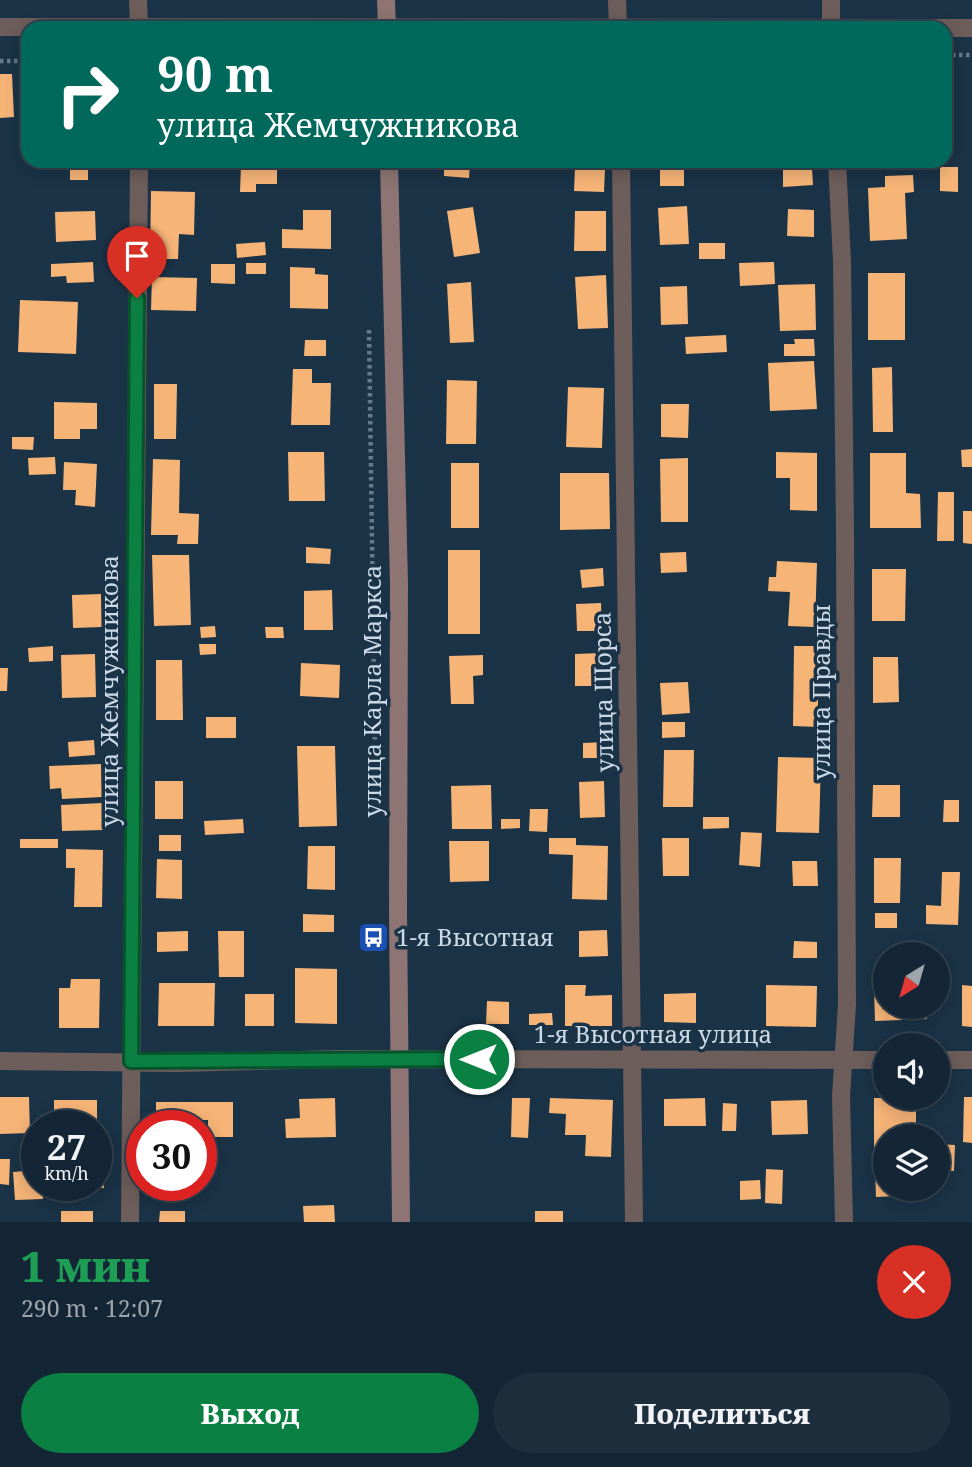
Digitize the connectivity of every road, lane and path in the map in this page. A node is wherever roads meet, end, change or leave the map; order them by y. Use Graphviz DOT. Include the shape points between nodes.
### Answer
graph roads {
  1 [pos="138,0"];
  2 [pos="386,0"];
  3 [pos="617,0"];
  4 [pos="831,0"];
  5 [pos="139,21"];
  6 [pos="387,21"];
  7 [pos="617,21"];
  8 [pos="831,21"];
  9 [pos="0,27"];
  10 [pos="21,27"];
  11 [pos="952,28"];
  12 [pos="972,28"];
  13 [pos="952,55"];
  14 [pos="972,55"];
  15 [pos="0,61"];
  16 [pos="21,61"];
  17 [pos="139,168"];
  18 [pos="389,168"];
  19 [pos="621,168"];
  20 [pos="837,168"];
  21 [pos="369,327"];
  22 [pos="374,755"];
  23 [pos="873,1059"];
  24 [pos="400,1060"];
  25 [pos="633,1060"];
  26 [pos="843,1060"];
  27 [pos="950,1060"];
  28 [pos="972,1060"];
  29 [pos="0,1061"];
  30 [pos="131,1061"];
  31 [pos="131,1222"];
  32 [pos="401,1222"];
  33 [pos="634,1222"];
  34 [pos="844,1222"];
  1 -- 5 [label="street"];
  2 -- 6 [label="main road"];
  3 -- 7 [label="street"];
  4 -- 8 [label="street"];
  9 -- 10 [label="street"];
  11 -- 12 [label="street"];
  13 -- 14 [label="path"];
  15 -- 16 [label="path"];
  17 -- 30 [label="street, улица Жемчужникова"];
  18 -- 24 [label="main road, улица Карла Маркса" via="399,584"];
  19 -- 25 [label="street, улица Щорса"];
  20 -- 26 [label="street, улица Правды" via="846,545 847,1005"];
  21 -- 22 [label="path"];
  23 -- 26 [label="street, 1-я Высотная улица"];
  24 -- 25 [label="street, 1-я Высотная улица"];
  24 -- 30 [label="street, 1-я Высотная улица"];
  24 -- 32 [label="main road, улица Карла Маркса"];
  25 -- 26 [label="street, 1-я Высотная улица"];
  25 -- 33 [label="street, улица Щорса"];
  26 -- 34 [label="street, улица Правды"];
  27 -- 28 [label="street"];
  29 -- 30 [label="street, 1-я Высотная улица"];
  30 -- 31 [label="street, улица Жемчужникова"];
}
